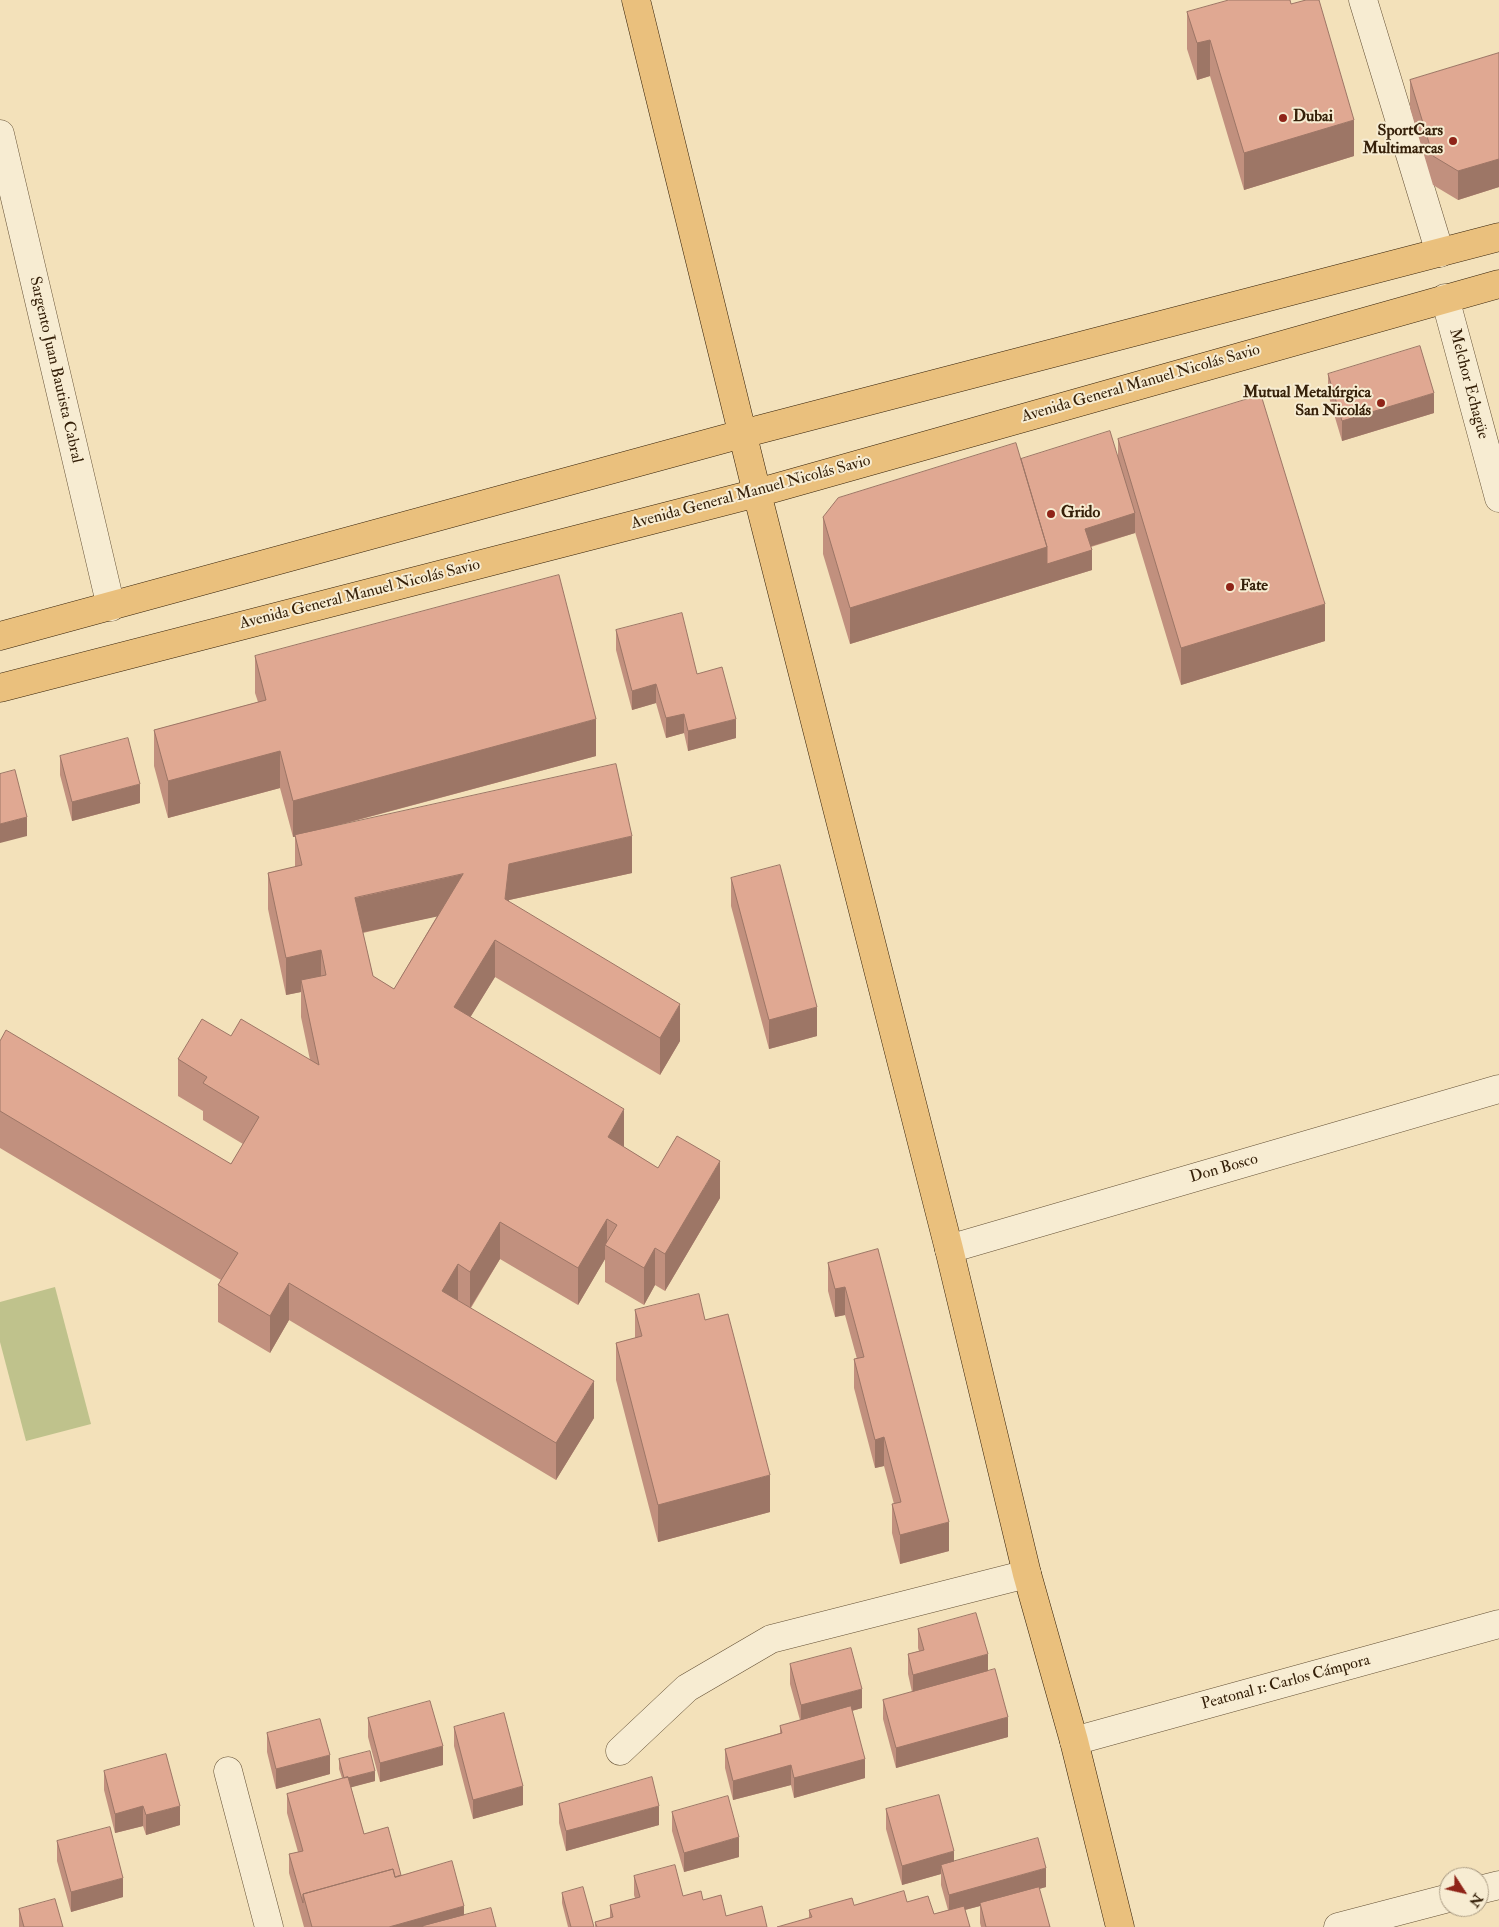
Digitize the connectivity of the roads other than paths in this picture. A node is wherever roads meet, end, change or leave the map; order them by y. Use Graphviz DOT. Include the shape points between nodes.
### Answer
graph roads {
  1 [pos="636,0"];
  2 [pos="1362,0"];
  3 [pos="0,134"];
  4 [pos="1499,237"];
  5 [pos="1440,253"];
  6 [pos="1499,284"];
  7 [pos="1445,298"];
  8 [pos="742,434"];
  9 [pos="757,493"];
  10 [pos="1499,498"];
  11 [pos="111,607"];
  12 [pos="0,636"];
  13 [pos="0,688"];
  14 [pos="1499,1090"];
  15 [pos="949,1249"];
  16 [pos="1027,1574"];
  17 [pos="1499,1624"];
  18 [pos="1074,1741"];
  19 [pos="620,1752"];
  20 [pos="228,1771"];
  21 [pos="1439,1901"];
  22 [pos="269,1927"];
  23 [pos="1120,1927"];
  24 [pos="1338,1927"];
  1 -- 8 [label="main road"];
  2 -- 5 [label="street"];
  3 -- 11 [label="street, Sargento Juan Bautista Cabral"];
  4 -- 5 [label="main road"];
  5 -- 8 [label="main road"];
  6 -- 7 [label="main road, Avenida General Manuel Nicolás Savio"];
  7 -- 9 [label="main road, Avenida General Manuel Nicolás Savio"];
  7 -- 10 [label="street, Melchor Echagüe"];
  8 -- 9 [label="main road"];
  8 -- 11 [label="main road"];
  9 -- 13 [label="main road, Avenida General Manuel Nicolás Savio"];
  9 -- 15 [label="main road"];
  11 -- 12 [label="main road"];
  14 -- 15 [label="street, Don Bosco"];
  15 -- 16 [label="main road"];
  16 -- 18 [label="main road"];
  16 -- 19 [label="street" via="771,1639 687,1688"];
  17 -- 18 [label="street, Peatonal 1: Carlos Cámpora"];
  18 -- 23 [label="main road"];
  20 -- 22 [label="street"];
  21 -- 24 [label="street"];
}
